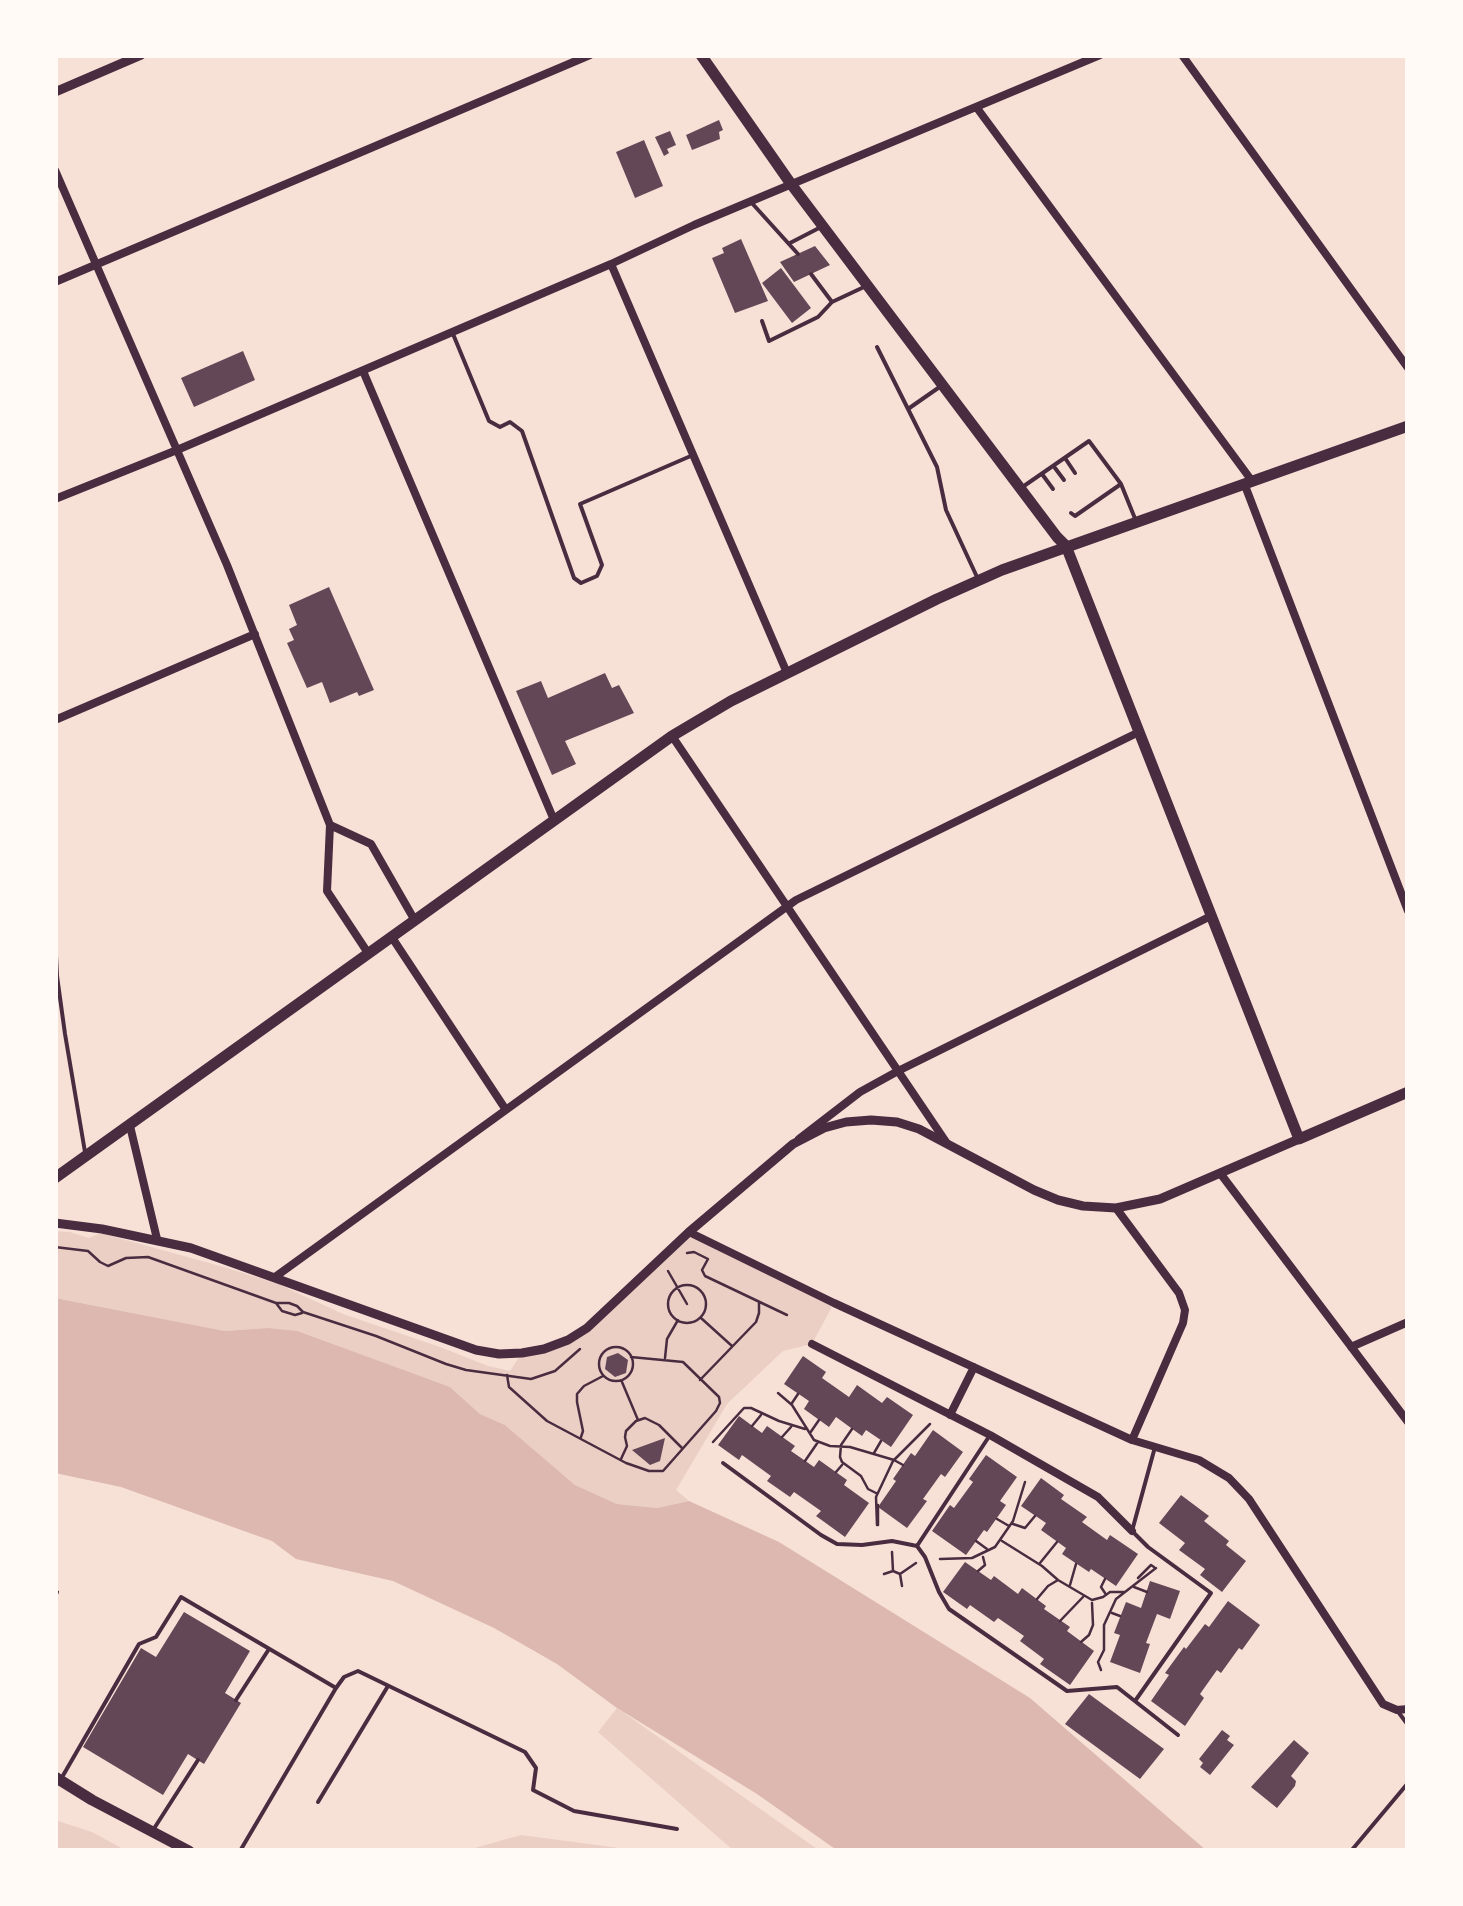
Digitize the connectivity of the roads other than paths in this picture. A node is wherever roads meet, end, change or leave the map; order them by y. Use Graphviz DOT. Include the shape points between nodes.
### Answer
graph roads {
  1 [pos="141,55"];
  2 [pos="590,55"];
  3 [pos="701,55"];
  4 [pos="1100,55"];
  5 [pos="1182,55"];
  6 [pos="55,92"];
  7 [pos="977,108"];
  8 [pos="55,170"];
  9 [pos="791,184"];
  10 [pos="750,201"];
  11 [pos="822,226"];
  12 [pos="790,244"];
  13 [pos="798,254"];
  14 [pos="96,264"];
  15 [pos="611,264"];
  16 [pos="811,274"];
  17 [pos="55,282"];
  18 [pos="867,286"];
  19 [pos="832,302"];
  20 [pos="762,321"];
  21 [pos="453,332"];
  22 [pos="877,347"];
  23 [pos="1408,368"];
  24 [pos="364,371"];
  25 [pos="942,386"];
  26 [pos="908,409"];
  27 [pos="1408,426"];
  28 [pos="177,450"];
  29 [pos="693,455"];
  30 [pos="1065,458"];
  31 [pos="1054,466"];
  32 [pos="1075,473"];
  33 [pos="1042,474"];
  34 [pos="1064,480"];
  35 [pos="1248,482"];
  36 [pos="1120,484"];
  37 [pos="1021,488"];
  38 [pos="1053,489"];
  39 [pos="55,499"];
  40 [pos="1070,513"];
  41 [pos="1137,521"];
  42 [pos="1066,546"];
  43 [pos="980,582"];
  44 [pos="255,634"];
  45 [pos="788,673"];
  46 [pos="55,720"];
  47 [pos="1139,732"];
  48 [pos="672,736"];
  49 [pos="554,820"];
  50 [pos="330,825"];
  51 [pos="787,907"];
  52 [pos="1408,912"];
  53 [pos="1212,916"];
  54 [pos="414,920"];
  55 [pos="55,936"];
  56 [pos="391,936"];
  57 [pos="368,953"];
  58 [pos="898,1071"];
  59 [pos="1408,1092"];
  60 [pos="506,1110"];
  61 [pos="130,1126"];
  62 [pos="1299,1139"];
  63 [pos="946,1142"];
  64 [pos="793,1144"];
  65 [pos="86,1157"];
  66 [pos="1220,1173"];
  67 [pos="55,1178"];
  68 [pos="1116,1208"];
  69 [pos="55,1223"];
  70 [pos="689,1232"];
  71 [pos="156,1239"];
  72 [pos="275,1277"];
  73 [pos="1408,1322"];
  74 [pos="812,1344"];
  75 [pos="1351,1347"];
  76 [pos="974,1367"];
  77 [pos="950,1415"];
  78 [pos="1408,1422"];
  79 [pos="990,1435"];
  80 [pos="1132,1440"];
  81 [pos="1155,1447"];
  82 [pos="723,1462"];
  83 [pos="1132,1531"];
  84 [pos="917,1546"];
  85 [pos="269,1649"];
  86 [pos="388,1686"];
  87 [pos="336,1688"];
  88 [pos="236,1700"];
  89 [pos="1134,1701"];
  90 [pos="1408,1709"];
  91 [pos="1397,1710"];
  92 [pos="1408,1726"];
  93 [pos="1178,1735"];
  94 [pos="198,1760"];
  95 [pos="58,1779"];
  96 [pos="1408,1783"];
  97 [pos="318,1802"];
  98 [pos="676,1829"];
  99 [pos="152,1832"];
  100 [pos="189,1851"];
  101 [pos="240,1851"];
  102 [pos="1351,1851"];
  1 -- 6 [label="street"];
  2 -- 14 [label="street"];
  3 -- 9 [label="main road"];
  4 -- 7 [label="street"];
  5 -- 23 [label="street"];
  7 -- 9 [label="street"];
  7 -- 35 [label="street"];
  8 -- 14 [label="street"];
  9 -- 10 [label="street"];
  9 -- 11 [label="main road"];
  10 -- 12 [label="lane"];
  10 -- 15 [label="street"];
  11 -- 12 [label="lane"];
  11 -- 18 [label="main road"];
  12 -- 13 [label="lane"];
  14 -- 17 [label="street"];
  14 -- 28 [label="street"];
  15 -- 21 [label="street"];
  15 -- 29 [label="street"];
  16 -- 19 [label="lane"];
  18 -- 19 [label="lane"];
  18 -- 25 [label="main road"];
  19 -- 20 [label="lane" via="818,317 770,341"];
  21 -- 24 [label="street"];
  21 -- 29 [label="lane" via="489,421 500,427 510,422 522,432 581,583 602,566 580,504"];
  22 -- 26 [label="lane"];
  24 -- 28 [label="street"];
  24 -- 49 [label="street"];
  25 -- 26 [label="lane"];
  25 -- 37 [label="main road"];
  26 -- 43 [label="lane"];
  27 -- 35 [label="main road"];
  28 -- 39 [label="street"];
  28 -- 44 [label="street"];
  29 -- 45 [label="street"];
  30 -- 31 [label="lane"];
  30 -- 32 [label="lane"];
  30 -- 36 [label="lane" via="1089,441"];
  31 -- 33 [label="lane"];
  31 -- 34 [label="lane"];
  33 -- 37 [label="lane"];
  33 -- 38 [label="lane"];
  35 -- 41 [label="main road"];
  35 -- 52 [label="street"];
  36 -- 40 [label="lane" via="1075,516"];
  36 -- 41 [label="lane"];
  37 -- 42 [label="main road"];
  41 -- 42 [label="main road"];
  42 -- 43 [label="main road"];
  42 -- 47 [label="main road"];
  43 -- 45 [label="main road"];
  44 -- 46 [label="street"];
  44 -- 50 [label="street"];
  45 -- 48 [label="main road"];
  47 -- 51 [label="street"];
  47 -- 53 [label="main road"];
  48 -- 49 [label="main road"];
  48 -- 51 [label="street"];
  49 -- 54 [label="main road"];
  50 -- 54 [label="street" via="371,844"];
  50 -- 57 [label="street" via="328,891"];
  51 -- 58 [label="street"];
  51 -- 60 [label="street"];
  53 -- 58 [label="street"];
  53 -- 62 [label="main road"];
  54 -- 56 [label="main road"];
  55 -- 65 [label="lane"];
  56 -- 57 [label="main road"];
  56 -- 60 [label="street"];
  57 -- 61 [label="main road"];
  58 -- 63 [label="street"];
  58 -- 64 [label="street"];
  59 -- 62 [label="main road"];
  60 -- 72 [label="street"];
  61 -- 65 [label="main road"];
  61 -- 71 [label="street"];
  62 -- 66 [label="street"];
  63 -- 64 [label="street" via="897,1122 871,1120 824,1128"];
  63 -- 68 [label="street" via="1058,1200"];
  64 -- 70 [label="street"];
  65 -- 67 [label="main road"];
  66 -- 68 [label="street" via="1160,1199"];
  66 -- 75 [label="street"];
  68 -- 80 [label="street" via="1185,1310"];
  69 -- 71 [label="street"];
  70 -- 72 [label="street" via="587,1328 522,1354 476,1350"];
  70 -- 76 [label="street"];
  71 -- 72 [label="street"];
  73 -- 75 [label="street"];
  74 -- 77 [label="street"];
  75 -- 78 [label="street"];
  76 -- 77 [label="street"];
  76 -- 80 [label="street"];
  77 -- 79 [label="street"];
  79 -- 83 [label="street" via="1098,1497"];
  79 -- 84 [label="lane"];
  80 -- 81 [label="street"];
  81 -- 83 [label="lane"];
  81 -- 91 [label="street" via="1199,1460 1229,1478 1383,1704"];
  82 -- 84 [label="lane" via="837,1544"];
  83 -- 89 [label="lane" via="1211,1593"];
  84 -- 89 [label="lane" via="949,1609 1067,1691 1118,1687"];
  85 -- 87 [label="lane"];
  85 -- 88 [label="lane"];
  85 -- 95 [label="lane" via="181,1597 156,1637 139,1644"];
  86 -- 87 [label="lane" via="358,1671"];
  86 -- 97 [label="lane"];
  86 -- 98 [label="lane" via="525,1752 536,1768 533,1790 574,1811"];
  87 -- 101 [label="lane"];
  89 -- 93 [label="lane"];
  90 -- 91 [label="street"];
  91 -- 92 [label="lane"];
  94 -- 99 [label="lane"];
  95 -- 99 [label="main road"];
  96 -- 102 [label="lane"];
  99 -- 100 [label="main road"];
}
